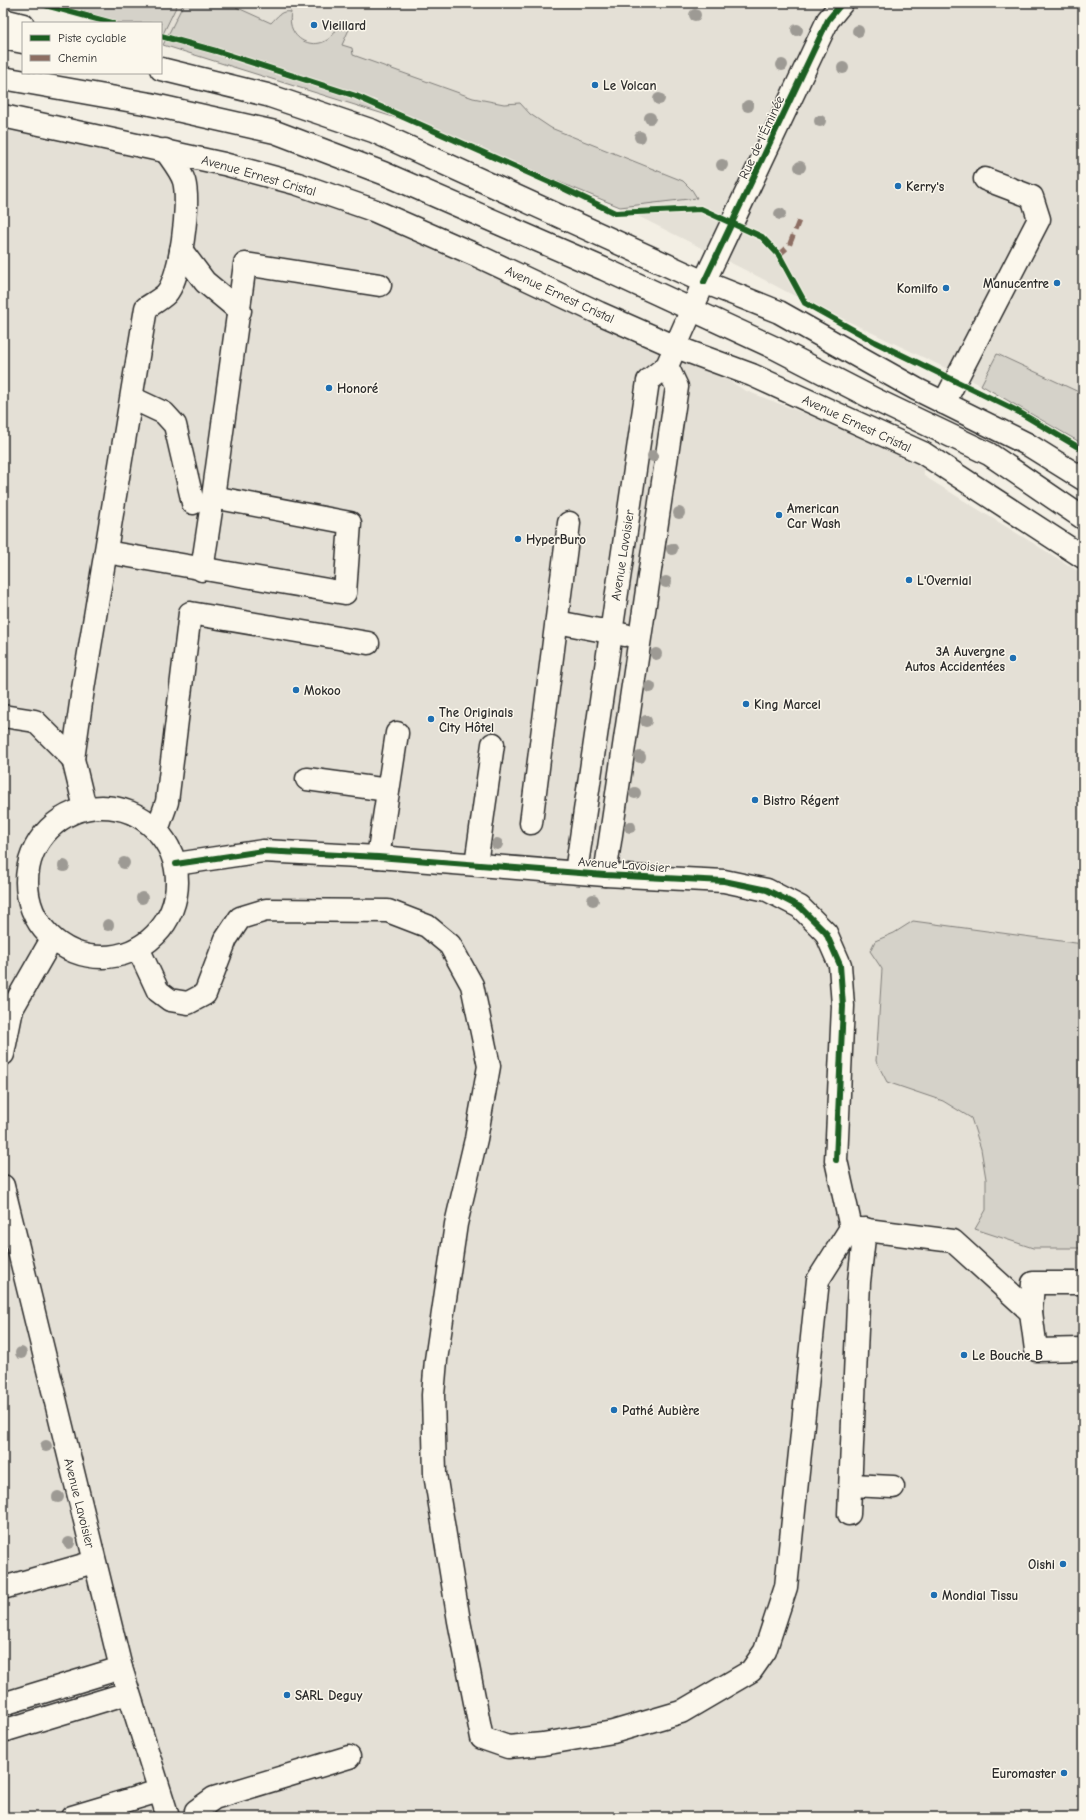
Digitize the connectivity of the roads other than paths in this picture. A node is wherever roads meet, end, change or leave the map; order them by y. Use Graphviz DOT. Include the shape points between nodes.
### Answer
graph roads {
  1 [pos="842,3"];
  2 [pos="830,12"];
  3 [pos="3,20"];
  4 [pos="22,25"];
  5 [pos="3,38"];
  6 [pos="22,42"];
  7 [pos="162,68"];
  8 [pos="3,78"];
  9 [pos="3,116"];
  10 [pos="166,150"];
  11 [pos="986,179"];
  12 [pos="181,250"];
  13 [pos="704,282"];
  14 [pos="380,285"];
  15 [pos="692,310"];
  16 [pos="240,311"];
  17 [pos="672,357"];
  18 [pos="132,398"];
  19 [pos="944,403"];
  20 [pos="1083,478"];
  21 [pos="213,497"];
  22 [pos="193,503"];
  23 [pos="1083,518"];
  24 [pos="569,523"];
  25 [pos="106,552"];
  26 [pos="1083,557"];
  27 [pos="202,570"];
  28 [pos="557,622"];
  29 [pos="611,631"];
  30 [pos="640,638"];
  31 [pos="368,643"];
  32 [pos="3,716"];
  33 [pos="397,733"];
  34 [pos="493,744"];
  35 [pos="73,759"];
  36 [pos="306,779"];
  37 [pos="388,790"];
  38 [pos="85,808"];
  39 [pos="531,823"];
  40 [pos="157,830"];
  41 [pos="378,857"];
  42 [pos="176,864"];
  43 [pos="476,864"];
  44 [pos="576,872"];
  45 [pos="604,875"];
  46 [pos="52,939"];
  47 [pos="138,948"];
  48 [pos="3,1054"];
  49 [pos="3,1186"];
  50 [pos="858,1228"];
  51 [pos="1083,1283"];
  52 [pos="1031,1312"];
  53 [pos="1083,1349"];
  54 [pos="851,1485"];
  55 [pos="893,1487"];
  56 [pos="849,1514"];
  57 [pos="94,1562"];
  58 [pos="3,1588"];
  59 [pos="121,1668"];
  60 [pos="128,1693"];
  61 [pos="3,1704"];
  62 [pos="3,1731"];
  63 [pos="349,1757"];
  64 [pos="159,1791"];
  65 [pos="203,1814"];
  66 [pos="72,1817"];
  67 [pos="168,1817"];
  1 -- 2 [label="main road, Rue de l'Éminée"];
  2 -- 13 [label="main road, Rue de l'Éminée"];
  3 -- 4 [label="main road"];
  5 -- 6 [label="main road"];
  7 -- 13 [label="main road" via="267,94 374,131"];
  8 -- 15 [label="main road" via="150,104 275,132 383,173"];
  9 -- 10 [label="main road, Avenue Ernest Cristal"];
  10 -- 12 [label="main road" via="184,180 187,206"];
  10 -- 17 [label="main road, Avenue Ernest Cristal" via="298,184 374,210 586,307"];
  11 -- 19 [label="main road" via="1032,197 1039,219"];
  12 -- 16 [label="main road" via="205,282"];
  12 -- 18 [label="main road" via="175,276 166,294 146,308"];
  13 -- 15 [label="main road, Rue de l'Éminée"];
  13 -- 19 [label="main road" via="778,312"];
  14 -- 16 [label="main road" via="245,264"];
  15 -- 17 [label="main road, Rue de l'Éminée"];
  15 -- 23 [label="main road" via="989,454"];
  16 -- 21 [label="main road"];
  17 -- 26 [label="main road, Avenue Ernest Cristal" via="752,375 923,453"];
  17 -- 29 [label="main road, Avenue Lavoisier" via="648,381"];
  17 -- 30 [label="main road, Avenue Lavoisier" via="677,387"];
  18 -- 22 [label="main road" via="164,413 175,425"];
  18 -- 25 [label="main road"];
  19 -- 20 [label="main road" via="1027,444"];
  21 -- 27 [label="main road"];
  21 -- 27 [label="main road" via="350,523 345,593"];
  24 -- 28 [label="main road"];
  25 -- 27 [label="main road"];
  25 -- 35 [label="main road"];
  28 -- 29 [label="main road"];
  28 -- 39 [label="main road"];
  29 -- 30 [label="main road"];
  29 -- 44 [label="main road, Avenue Lavoisier"];
  30 -- 45 [label="main road, Avenue Lavoisier"];
  31 -- 40 [label="main road" via="190,614 166,802"];
  32 -- 35 [label="main road" via="35,721"];
  33 -- 37 [label="main road"];
  34 -- 43 [label="main road"];
  35 -- 38 [label="main road"];
  36 -- 37 [label="main road"];
  37 -- 41 [label="main road"];
  38 -- 40 [label="main road" via="100,806 126,810"];
  38 -- 46 [label="main road" via="60,818 36,844 26,875 31,910"];
  40 -- 42 [label="main road" via="166,840"];
  41 -- 42 [label="main road, Avenue Lavoisier" via="263,851"];
  41 -- 43 [label="main road, Avenue Lavoisier"];
  42 -- 47 [label="main road" via="175,902 158,933"];
  43 -- 44 [label="main road, Avenue Lavoisier"];
  44 -- 45 [label="main road, Avenue Lavoisier"];
  45 -- 50 [label="main road, Avenue Lavoisier" via="724,881 767,890 800,907 826,933 840,965 843,1006 836,1160"];
  46 -- 47 [label="main road" via="85,956 121,955"];
  46 -- 48 [label="main road" via="12,1009"];
  47 -- 50 [label="main road" via="158,991 170,1000 188,1003 205,994 226,939 240,918 266,910 388,911 427,926 450,945 472,985 489,1066 476,1139 456,1224 433,1395 435,1474 459,1621 482,1738 508,1747 613,1732 681,1712 751,1671 765,1651 786,1587 818,1280"];
  49 -- 57 [label="main road, Avenue Lavoisier"];
  50 -- 52 [label="main road" via="953,1241"];
  50 -- 54 [label="main road, Avenue Lavoisier" via="859,1282"];
  51 -- 52 [label="main road" via="1033,1283"];
  52 -- 53 [label="main road" via="1036,1350"];
  54 -- 55 [label="main road"];
  54 -- 56 [label="main road, Avenue Lavoisier"];
  57 -- 58 [label="main road"];
  57 -- 59 [label="main road, Avenue Lavoisier"];
  59 -- 60 [label="main road, Avenue Lavoisier"];
  59 -- 61 [label="main road"];
  60 -- 62 [label="main road"];
  60 -- 64 [label="main road, Avenue Lavoisier"];
  63 -- 65 [label="main road" via="214,1798"];
  64 -- 66 [label="main road"];
  64 -- 67 [label="main road, Avenue Lavoisier"];
  65 -- 67 [label="main road" via="186,1811"];
}
